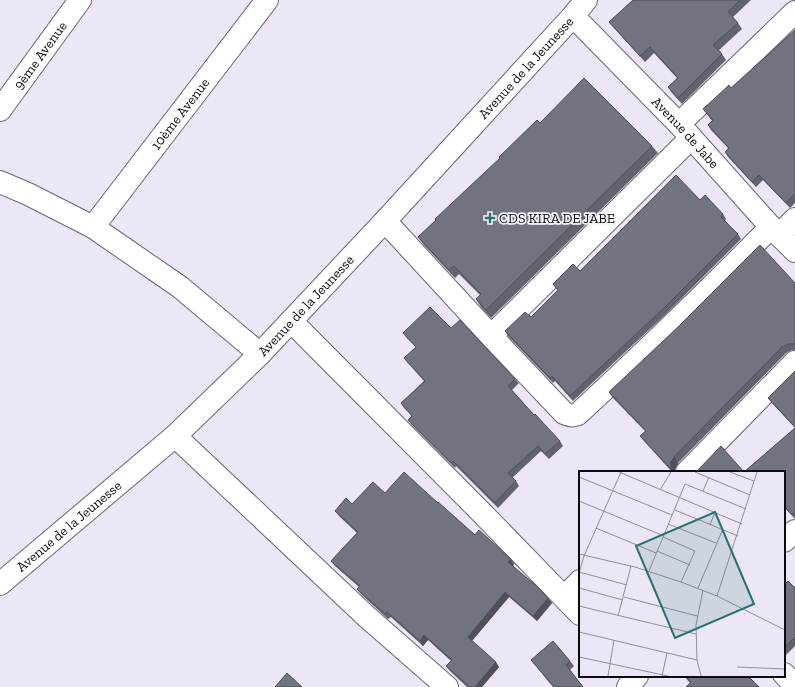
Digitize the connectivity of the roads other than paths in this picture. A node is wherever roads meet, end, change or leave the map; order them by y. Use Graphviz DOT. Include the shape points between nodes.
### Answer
graph roads {
  1 [pos="80,0"];
  2 [pos="267,0"];
  3 [pos="579,8"];
  4 [pos="795,12"];
  5 [pos="0,110"];
  6 [pos="685,131"];
  7 [pos="0,182"];
  8 [pos="795,219"];
  9 [pos="385,221"];
  10 [pos="93,227"];
  11 [pos="775,231"];
  12 [pos="795,251"];
  13 [pos="291,321"];
  14 [pos="491,336"];
  15 [pos="260,354"];
  16 [pos="795,362"];
  17 [pos="175,436"];
  18 [pos="688,471"];
  19 [pos="795,531"];
  20 [pos="785,541"];
  21 [pos="579,582"];
  22 [pos="0,584"];
  23 [pos="564,597"];
  24 [pos="579,613"];
  25 [pos="785,675"];
  26 [pos="636,677"];
  27 [pos="795,685"];
  28 [pos="448,687"];
  29 [pos="628,687"];
  30 [pos="792,687"];
  1 -- 5 [label="street, 9ème Avenue"];
  2 -- 10 [label="street, 10ème Avenue"];
  3 -- 6 [label="street, Avenue de Jabe"];
  3 -- 9 [label="street, Avenue de la Jeunesse"];
  4 -- 6 [label="street"];
  6 -- 11 [label="street, Avenue de Jabe"];
  6 -- 14 [label="street"];
  7 -- 10 [label="street"];
  8 -- 11 [label="street"];
  9 -- 13 [label="street, Avenue de la Jeunesse"];
  9 -- 14 [label="street"];
  10 -- 15 [label="street" via="180,287"];
  11 -- 12 [label="street, Avenue de Jabe"];
  11 -- 14 [label="street" via="573,416 564,413"];
  13 -- 15 [label="street, Avenue de la Jeunesse"];
  13 -- 23 [label="street"];
  15 -- 17 [label="street, Avenue de la Jeunesse"];
  16 -- 18 [label="street"];
  17 -- 22 [label="street, Avenue de la Jeunesse"];
  17 -- 28 [label="street" via="367,617"];
  19 -- 20 [label="street"];
  21 -- 23 [label="street"];
  23 -- 24 [label="street"];
  25 -- 27 [label="street"];
  26 -- 29 [label="street"];
  27 -- 30 [label="street"];
}
